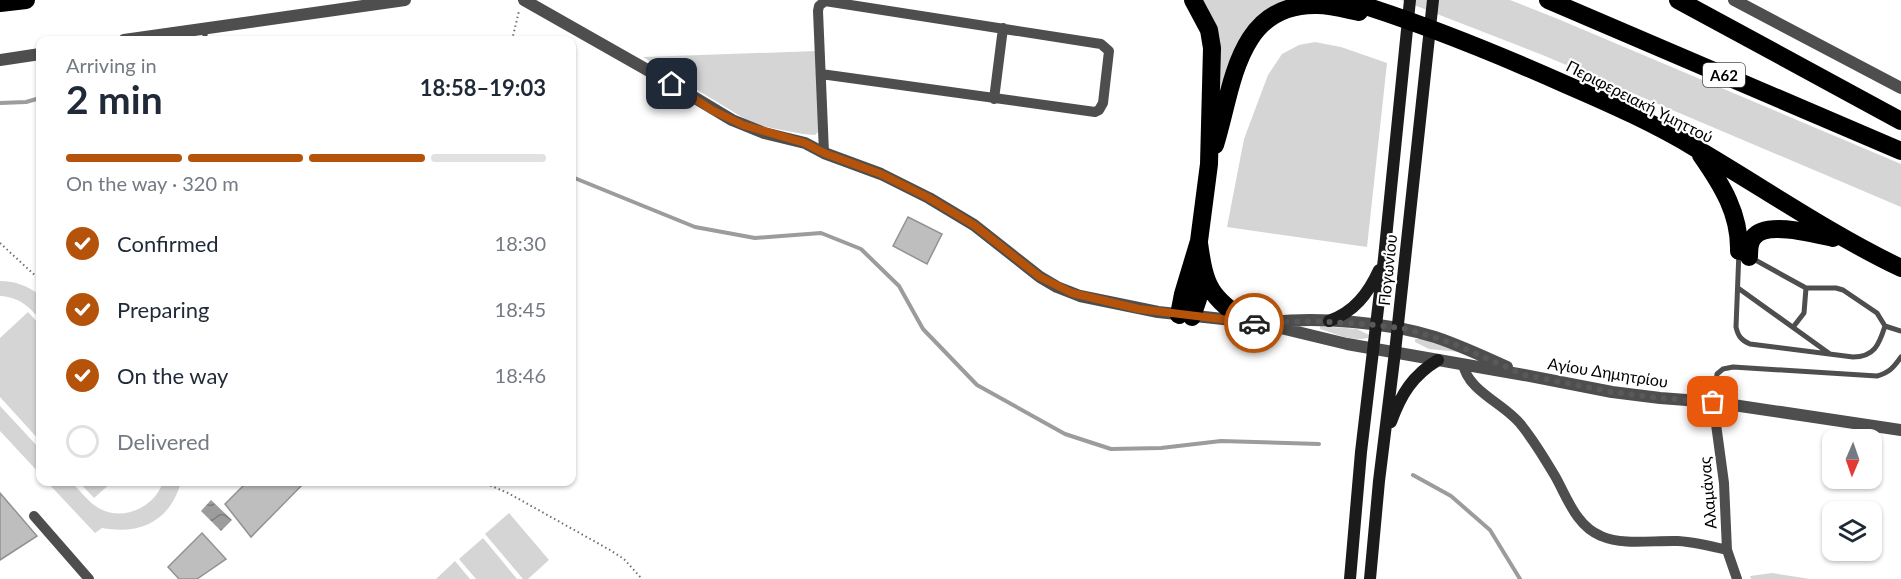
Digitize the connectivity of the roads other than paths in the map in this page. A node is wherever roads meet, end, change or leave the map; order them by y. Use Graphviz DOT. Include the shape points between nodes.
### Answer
graph roads {
  1 [pos="26,0"];
  2 [pos="405,0"];
  3 [pos="1193,0"];
  4 [pos="1346,0"];
  5 [pos="1410,0"];
  6 [pos="1433,0"];
  7 [pos="1548,0"];
  8 [pos="1678,0"];
  9 [pos="1734,0"];
  10 [pos="0,3"];
  11 [pos="522,5"];
  12 [pos="1410,22"];
  13 [pos="1003,28"];
  14 [pos="205,34"];
  15 [pos="178,36"];
  16 [pos="36,55"];
  17 [pos="0,60"];
  18 [pos="820,74"];
  19 [pos="1901,88"];
  20 [pos="994,99"];
  21 [pos="1901,121"];
  22 [pos="1697,149"];
  23 [pos="1901,151"];
  24 [pos="824,153"];
  25 [pos="1209,164"];
  26 [pos="1846,240"];
  27 [pos="1199,241"];
  28 [pos="1744,254"];
  29 [pos="1384,258"];
  30 [pos="1202,263"];
  31 [pos="1901,268"];
  32 [pos="1738,288"];
  33 [pos="1806,288"];
  34 [pos="1186,316"];
  35 [pos="1329,321"];
  36 [pos="1253,323"];
  37 [pos="1376,325"];
  38 [pos="1794,326"];
  39 [pos="1885,326"];
  40 [pos="1397,328"];
  41 [pos="1901,331"];
  42 [pos="1372,349"];
  43 [pos="1395,352"];
  44 [pos="1832,355"];
  45 [pos="1901,357"];
  46 [pos="1438,360"];
  47 [pos="1463,364"];
  48 [pos="1524,375"];
  49 [pos="1713,402"];
  50 [pos="1901,430"];
  51 [pos="1383,446"];
  52 [pos="34,516"];
  53 [pos="1727,550"];
  54 [pos="89,579"];
  55 [pos="1350,579"];
  56 [pos="1370,579"];
  57 [pos="1737,579"];
  1 -- 10 [label="highway"];
  2 -- 14 [label="street"];
  3 -- 25 [label="highway" via="1209,30 1212,48"];
  4 -- 12 [label="highway, Περιφερειακή Υμηττού"];
  5 -- 29 [label="main road, Πογωνίου"];
  6 -- 40 [label="main road, Πογωνίου"];
  7 -- 23 [label="highway, Α62"];
  8 -- 21 [label="highway"];
  9 -- 19 [label="street"];
  11 -- 24 [label="street" via="732,120"];
  12 -- 22 [label="highway, Περιφερειακή Υμηττού" via="1525,66 1640,118"];
  12 -- 25 [label="highway" via="1315,4 1270,18 1242,51"];
  13 -- 18 [label="street" via="825,1 818,11"];
  13 -- 20 [label="street"];
  13 -- 20 [label="street" via="1101,44 1109,55 1102,103 1095,112"];
  14 -- 15 [label="street"];
  16 -- 17 [label="street"];
  18 -- 20 [label="street"];
  18 -- 24 [label="street"];
  22 -- 26 [label="highway, Περιφερειακή Υμηττού"];
  22 -- 28 [label="highway" via="1731,202"];
  24 -- 34 [label="street" via="881,174 944,205 1057,287 1112,304"];
  25 -- 27 [label="highway"];
  26 -- 28 [label="highway" via="1768,229 1752,238"];
  26 -- 31 [label="highway, Περιφερειακή Υμηττού"];
  27 -- 30 [label="highway"];
  27 -- 34 [label="highway" via="1183,294"];
  28 -- 32 [label="lane"];
  28 -- 33 [label="lane"];
  29 -- 35 [label="main road" via="1359,302 1346,314"];
  29 -- 37 [label="main road, Πογωνίου"];
  30 -- 34 [label="highway" via="1201,290"];
  30 -- 36 [label="highway" via="1212,293"];
  32 -- 38 [label="lane"];
  32 -- 44 [label="lane" via="1736,327 1742,340"];
  33 -- 38 [label="lane" via="1804,313"];
  33 -- 39 [label="lane" via="1843,290 1877,313"];
  34 -- 36 [label="street"];
  35 -- 36 [label="street"];
  35 -- 37 [label="street"];
  36 -- 42 [label="street"];
  37 -- 40 [label="street"];
  37 -- 42 [label="main road, Πογωνίου"];
  38 -- 44 [label="lane"];
  39 -- 41 [label="lane"];
  39 -- 44 [label="lane" via="1871,353 1864,357"];
  40 -- 43 [label="main road, Πογωνίου"];
  40 -- 48 [label="street" via="1452,343"];
  42 -- 43 [label="street"];
  42 -- 55 [label="main road, Πογωνίου"];
  43 -- 46 [label="street"];
  43 -- 51 [label="main road, Πογωνίου"];
  45 -- 49 [label="lane" via="1892,369 1877,376 1723,369 1717,374"];
  46 -- 47 [label="street"];
  46 -- 51 [label="main road" via="1419,373 1404,391"];
  47 -- 48 [label="street"];
  47 -- 53 [label="street" via="1472,382 1519,422 1548,464 1573,511 1592,532 1615,540 1677,541"];
  48 -- 49 [label="street, Αγίου Δημητρίου" via="1612,392"];
  49 -- 50 [label="street, Αγίου Δημητρίου"];
  49 -- 53 [label="street, Αλαμάνας" via="1724,483"];
  51 -- 56 [label="main road, Πογωνίου"];
  52 -- 54 [label="street"];
  53 -- 57 [label="street, Αλαμάνας"];
}
